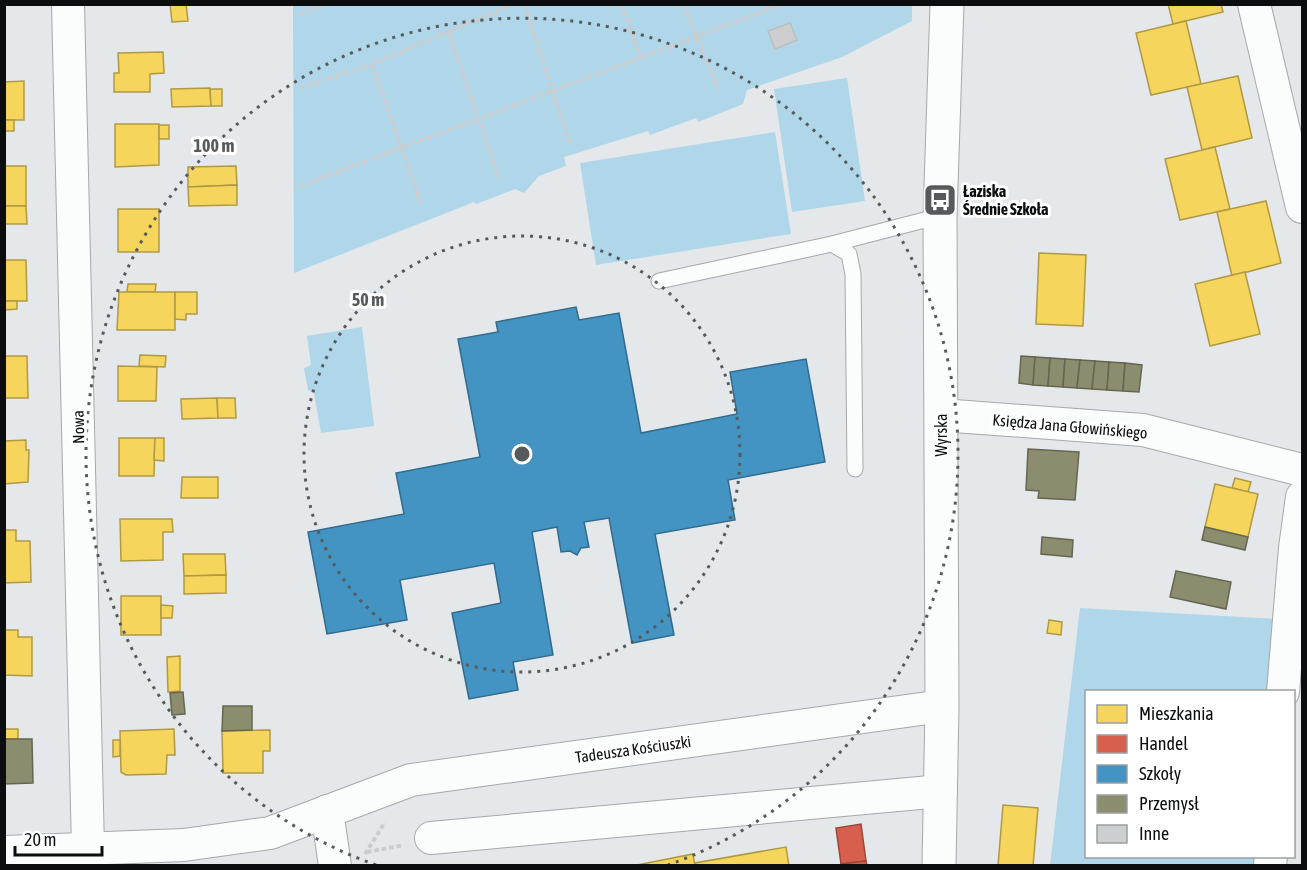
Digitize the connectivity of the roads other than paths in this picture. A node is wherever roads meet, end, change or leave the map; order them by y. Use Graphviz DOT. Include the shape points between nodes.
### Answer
graph roads {
  1 [pos="68,4"];
  2 [pos="947,4"];
  3 [pos="1254,4"];
  4 [pos="1302,207"];
  5 [pos="940,216"];
  6 [pos="832,244"];
  7 [pos="659,281"];
  8 [pos="941,415"];
  9 [pos="855,469"];
  10 [pos="1302,470"];
  11 [pos="1302,497"];
  12 [pos="1283,690"];
  13 [pos="942,706"];
  14 [pos="941,791"];
  15 [pos="327,811"];
  16 [pos="419,841"];
  17 [pos="88,849"];
  18 [pos="4,852"];
  19 [pos="335,866"];
  20 [pos="939,866"];
  1 -- 17 [label="street, Nowa"];
  2 -- 5 [label="street, Wyrska"];
  3 -- 4 [label="street"];
  5 -- 6 [label="lane"];
  5 -- 8 [label="street, Wyrska"];
  6 -- 7 [label="lane"];
  6 -- 9 [label="lane" via="849,254 854,274"];
  8 -- 10 [label="street, Księdza Jana Głowińskiego" via="1143,430"];
  8 -- 13 [label="street, Wyrska"];
  11 -- 12 [label="street"];
  13 -- 14 [label="street, Wyrska"];
  13 -- 15 [label="street, Tadeusza Kościuszki" via="411,780"];
  14 -- 16 [label="street"];
  14 -- 20 [label="street, Wyrska"];
  15 -- 17 [label="street, Tadeusza Kościuszki" via="270,832 184,844"];
  15 -- 19 [label="street"];
  17 -- 18 [label="street, Tadeusza Kościuszki"];
}
